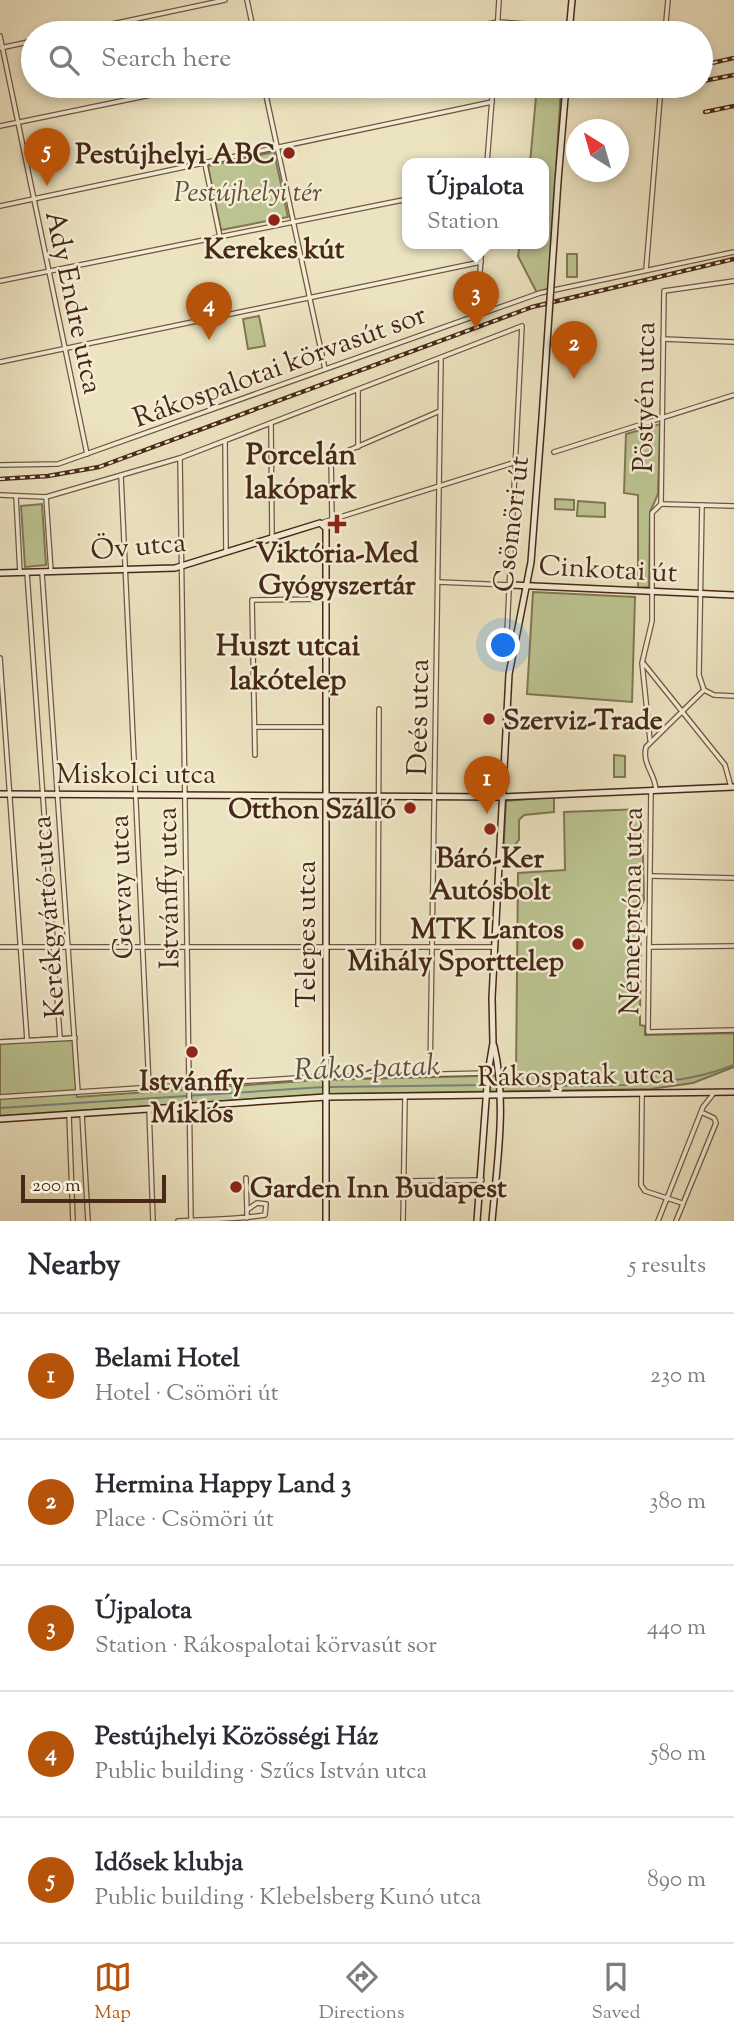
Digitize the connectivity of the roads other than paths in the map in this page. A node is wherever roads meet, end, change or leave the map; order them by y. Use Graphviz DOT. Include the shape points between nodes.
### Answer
graph roads {
  1 [pos="225,0"];
  2 [pos="247,0"];
  3 [pos="499,0"];
  4 [pos="572,0"];
  5 [pos="668,0"];
  6 [pos="126,21"];
  7 [pos="251,21"];
  8 [pos="498,21"];
  9 [pos="570,21"];
  10 [pos="666,21"];
  11 [pos="0,36"];
  12 [pos="21,44"];
  13 [pos="1,48"];
  14 [pos="135,98"];
  15 [pos="267,98"];
  16 [pos="492,98"];
  17 [pos="565,98"];
  18 [pos="660,98"];
  19 [pos="492,102"];
  20 [pos="18,122"];
  21 [pos="0,126"];
  22 [pos="278,147"];
  23 [pos="487,158"];
  24 [pos="205,163"];
  25 [pos="33,199"];
  26 [pos="402,200"];
  27 [pos="0,206"];
  28 [pos="294,222"];
  29 [pos="220,237"];
  30 [pos="482,249"];
  31 [pos="734,252"];
  32 [pos="481,262"];
  33 [pos="47,270"];
  34 [pos="646,270"];
  35 [pos="0,281"];
  36 [pos="734,281"];
  37 [pos="311,298"];
  38 [pos="477,315"];
  39 [pos="663,339"];
  40 [pos="734,342"];
  41 [pos="64,348"];
  42 [pos="441,359"];
  43 [pos="0,362"];
  44 [pos="325,369"];
  45 [pos="358,390"];
  46 [pos="734,395"];
  47 [pos="441,411"];
  48 [pos="662,418"];
  49 [pos="271,424"];
  50 [pos="225,442"];
  51 [pos="358,446"];
  52 [pos="554,452"];
  53 [pos="87,454"];
  54 [pos="180,458"];
  55 [pos="516,461"];
  56 [pos="0,465"];
  57 [pos="121,476"];
  58 [pos="441,486"];
  59 [pos="0,495"];
  60 [pos="16,496"];
  61 [pos="46,497"];
  62 [pos="660,504"];
  63 [pos="702,505"];
  64 [pos="734,506"];
  65 [pos="332,519"];
  66 [pos="320,523"];
  67 [pos="272,538"];
  68 [pos="226,552"];
  69 [pos="181,566"];
  70 [pos="126,570"];
  71 [pos="42,572"];
  72 [pos="51,572"];
  73 [pos="0,573"];
  74 [pos="24,573"];
  75 [pos="438,582"];
  76 [pos="510,584"];
  77 [pos="526,585"];
  78 [pos="652,591"];
  79 [pos="701,594"];
  80 [pos="734,595"];
  81 [pos="326,599"];
  82 [pos="507,632"];
  83 [pos="0,658"];
  84 [pos="642,663"];
  85 [pos="704,690"];
  86 [pos="734,696"];
  87 [pos="379,709"];
  88 [pos="681,712"];
  89 [pos="254,727"];
  90 [pos="326,727"];
  91 [pos="650,740"];
  92 [pos="255,755"];
  93 [pos="733,787"];
  94 [pos="654,790"];
  95 [pos="0,794"];
  96 [pos="10,794"];
  97 [pos="43,794"];
  98 [pos="135,794"];
  99 [pos="184,794"];
  100 [pos="326,794"];
  101 [pos="58,795"];
  102 [pos="379,795"];
  103 [pos="436,796"];
  104 [pos="501,797"];
  105 [pos="652,876"];
  106 [pos="734,878"];
  107 [pos="734,946"];
  108 [pos="0,947"];
  109 [pos="22,947"];
  110 [pos="53,947"];
  111 [pos="68,947"];
  112 [pos="142,947"];
  113 [pos="187,947"];
  114 [pos="326,947"];
  115 [pos="378,947"];
  116 [pos="433,947"];
  117 [pos="495,947"];
  118 [pos="649,947"];
  119 [pos="734,1030"];
  120 [pos="648,1032"];
  121 [pos="60,1038"];
  122 [pos="75,1038"];
  123 [pos="27,1040"];
  124 [pos="0,1042"];
  125 [pos="493,1043"];
  126 [pos="430,1075"];
  127 [pos="488,1075"];
  128 [pos="326,1079"];
  129 [pos="189,1085"];
  130 [pos="149,1087"];
  131 [pos="78,1092"];
  132 [pos="734,1092"];
  133 [pos="642,1093"];
  134 [pos="695,1093"];
  135 [pos="714,1093"];
  136 [pos="487,1094"];
  137 [pos="326,1095"];
  138 [pos="0,1097"];
  139 [pos="405,1097"];
  140 [pos="498,1097"];
  141 [pos="189,1107"];
  142 [pos="149,1109"];
  143 [pos="702,1109"];
  144 [pos="82,1114"];
  145 [pos="69,1115"];
  146 [pos="0,1118"];
  147 [pos="482,1157"];
  148 [pos="497,1168"];
  149 [pos="483,1170"];
  150 [pos="246,1178"];
  151 [pos="482,1180"];
  152 [pos="404,1181"];
  153 [pos="666,1197"];
  154 [pos="682,1203"];
  155 [pos="247,1210"];
  156 [pos="247,1218"];
  157 [pos="191,1220"];
  158 [pos="73,1221"];
  159 [pos="88,1221"];
  160 [pos="153,1221"];
  161 [pos="178,1221"];
  162 [pos="326,1221"];
  163 [pos="403,1221"];
  164 [pos="477,1221"];
  165 [pos="492,1221"];
  166 [pos="658,1221"];
  167 [pos="676,1221"];
  1 -- 6 [label="street"];
  2 -- 7 [label="street"];
  3 -- 8 [label="street"];
  4 -- 9 [label="street"];
  5 -- 10 [label="street"];
  11 -- 13 [label="street, Ady Endre utca"];
  12 -- 13 [label="street"];
  13 -- 20 [label="street, Ady Endre utca"];
  14 -- 20 [label="street"];
  15 -- 22 [label="street"];
  16 -- 19 [label="street"];
  17 -- 77 [label="street, Csömöri út, bridge" via="533,549"];
  18 -- 34 [label="street"];
  19 -- 22 [label="street"];
  19 -- 23 [label="street"];
  20 -- 21 [label="street"];
  20 -- 25 [label="street, Ady Endre utca"];
  22 -- 24 [label="street"];
  22 -- 28 [label="street"];
  24 -- 25 [label="street"];
  24 -- 29 [label="street"];
  25 -- 27 [label="street"];
  25 -- 33 [label="street, Ady Endre utca"];
  26 -- 28 [label="street"];
  28 -- 29 [label="street"];
  28 -- 37 [label="street"];
  29 -- 33 [label="street"];
  30 -- 32 [label="street"];
  31 -- 34 [label="street, Rákospalotai körvasút sor"];
  32 -- 37 [label="street"];
  32 -- 38 [label="street"];
  33 -- 35 [label="street"];
  33 -- 41 [label="street, Ady Endre utca"];
  34 -- 38 [label="street, Rákospalotai körvasút sor" via="545,292"];
  36 -- 39 [label="street, Pöstyén utca" via="664,291"];
  37 -- 41 [label="street"];
  37 -- 44 [label="street"];
  38 -- 44 [label="street, Rákospalotai körvasút sor"];
  39 -- 40 [label="street"];
  39 -- 48 [label="street, Pöstyén utca"];
  41 -- 43 [label="street"];
  41 -- 53 [label="street, Ady Endre utca"];
  42 -- 45 [label="street"];
  42 -- 47 [label="street, Deés utca"];
  42 -- 55 [label="street, Csömöri út" via="522,326"];
  44 -- 53 [label="street, Rákospalotai körvasút sor"];
  45 -- 49 [label="street"];
  45 -- 51 [label="street"];
  46 -- 48 [label="street"];
  47 -- 51 [label="street"];
  47 -- 58 [label="street, Deés utca"];
  48 -- 52 [label="street"];
  48 -- 62 [label="street, Pöstyén utca"];
  49 -- 50 [label="street"];
  49 -- 67 [label="street"];
  50 -- 54 [label="street"];
  50 -- 68 [label="street"];
  51 -- 65 [label="street" via="331,458"];
  53 -- 56 [label="street, Rákospalotai körvasút sor" via="53,465"];
  54 -- 57 [label="street"];
  54 -- 69 [label="street, Istvánffy utca"];
  55 -- 58 [label="street, Öv utca"];
  55 -- 76 [label="street, Csömöri út"];
  57 -- 61 [label="street"];
  57 -- 70 [label="street, Gervay utca"];
  58 -- 65 [label="street, Öv utca"];
  58 -- 75 [label="street, Deés utca"];
  59 -- 60 [label="street"];
  60 -- 61 [label="street"];
  60 -- 74 [label="street, Kerékgyártó utca"];
  61 -- 72 [label="street"];
  62 -- 63 [label="street"];
  62 -- 78 [label="street" via="652,513"];
  63 -- 64 [label="street"];
  63 -- 79 [label="street"];
  65 -- 66 [label="street, Öv utca"];
  66 -- 67 [label="street, Öv utca"];
  66 -- 81 [label="street, Telepes utca" via="326,531"];
  67 -- 68 [label="street, Öv utca"];
  68 -- 69 [label="street, Öv utca"];
  69 -- 70 [label="street, Öv utca"];
  69 -- 99 [label="street, Istvánffy utca"];
  70 -- 72 [label="street, Öv utca"];
  70 -- 98 [label="street, Gervay utca"];
  71 -- 72 [label="street, Öv utca"];
  71 -- 74 [label="street, Öv utca"];
  71 -- 101 [label="street, Kerékgyártó utca"];
  73 -- 74 [label="street, Öv utca"];
  74 -- 97 [label="street, Kerékgyártó utca"];
  75 -- 76 [label="street, Cinkotai út"];
  75 -- 103 [label="street, Deés utca"];
  76 -- 77 [label="street, Cinkotai út"];
  76 -- 82 [label="street, Csömöri út"];
  77 -- 78 [label="street, Cinkotai út"];
  77 -- 104 [label="street, Csömöri út" via="509,674"];
  78 -- 79 [label="street, Cinkotai út"];
  78 -- 84 [label="street" via="650,633"];
  79 -- 80 [label="street, Cinkotai út"];
  79 -- 85 [label="street" via="699,675"];
  81 -- 89 [label="street" via="251,600"];
  81 -- 90 [label="street, Telepes utca"];
  83 -- 96 [label="street"];
  84 -- 88 [label="street"];
  84 -- 91 [label="street"];
  85 -- 86 [label="street"];
  85 -- 88 [label="street"];
  87 -- 102 [label="street"];
  88 -- 91 [label="street"];
  88 -- 93 [label="street" via="725,765"];
  89 -- 90 [label="street"];
  89 -- 92 [label="street"];
  90 -- 100 [label="street, Telepes utca"];
  91 -- 94 [label="street, Németpróna utca" via="645,759 655,777"];
  93 -- 94 [label="street, Miskolci utca"];
  94 -- 104 [label="street, Miskolci utca"];
  94 -- 105 [label="street, Németpróna utca"];
  95 -- 96 [label="street, Miskolci utca"];
  96 -- 97 [label="street, Miskolci utca"];
  96 -- 109 [label="street"];
  97 -- 101 [label="street, Miskolci utca"];
  97 -- 110 [label="street, Kerékgyártó utca"];
  98 -- 99 [label="street, Miskolci utca"];
  98 -- 101 [label="street, Miskolci utca"];
  98 -- 112 [label="street, Gervay utca"];
  99 -- 100 [label="street, Miskolci utca"];
  99 -- 113 [label="street, Istvánffy utca"];
  100 -- 102 [label="street, Miskolci utca"];
  100 -- 114 [label="street, Telepes utca"];
  101 -- 111 [label="street, Kerékgyártó utca"];
  102 -- 103 [label="street, Miskolci utca"];
  102 -- 115 [label="street"];
  103 -- 104 [label="street, Miskolci utca"];
  103 -- 116 [label="street, Deés utca"];
  104 -- 117 [label="street, Csömöri út"];
  105 -- 106 [label="street"];
  105 -- 118 [label="street, Németpróna utca"];
  107 -- 118 [label="street"];
  108 -- 109 [label="street"];
  109 -- 110 [label="street"];
  109 -- 123 [label="street"];
  110 -- 111 [label="street"];
  110 -- 121 [label="street, Kerékgyártó utca"];
  111 -- 112 [label="street"];
  111 -- 122 [label="street, Kerékgyártó utca"];
  112 -- 113 [label="street"];
  112 -- 130 [label="street, Gervay utca"];
  113 -- 114 [label="street"];
  113 -- 129 [label="street, Istvánffy utca"];
  114 -- 115 [label="street"];
  114 -- 128 [label="street, Telepes utca"];
  115 -- 116 [label="street"];
  116 -- 117 [label="street"];
  116 -- 126 [label="street, Deés utca"];
  117 -- 125 [label="street, Csömöri út"];
  118 -- 120 [label="street, Németpróna utca"];
  119 -- 120 [label="street, Rákospatak utca"];
  121 -- 122 [label="street"];
  121 -- 123 [label="street"];
  122 -- 131 [label="street, Kerékgyártó utca"];
  123 -- 124 [label="street"];
  125 -- 127 [label="street, Csömöri út"];
  125 -- 140 [label="street, Csömöri út"];
  126 -- 127 [label="street, Rákospatak utca"];
  126 -- 128 [label="street, Rákospatak utca"];
  127 -- 136 [label="street, Csömöri út"];
  128 -- 129 [label="street, Rákospatak utca"];
  128 -- 137 [label="street, Telepes utca"];
  129 -- 130 [label="street, Rákospatak utca"];
  129 -- 141 [label="street, Istvánffy utca"];
  130 -- 131 [label="street, Rákospatak utca"];
  131 -- 138 [label="street, Rákospatak utca"];
  132 -- 135 [label="street, Rákospatak utca"];
  133 -- 134 [label="street, Rákospatak utca"];
  133 -- 140 [label="street, Rákospatak utca"];
  133 -- 153 [label="street" via="641,1185 645,1191"];
  134 -- 135 [label="street, Rákospatak utca"];
  134 -- 143 [label="street"];
  135 -- 143 [label="street"];
  136 -- 139 [label="street, Rákospatak utca"];
  136 -- 140 [label="street, Rákospatak utca"];
  136 -- 147 [label="street, Csömöri út"];
  137 -- 139 [label="street, Rákospatak utca"];
  137 -- 141 [label="street, Rákospatak utca"];
  137 -- 162 [label="street, Telepes utca"];
  139 -- 152 [label="street"];
  140 -- 148 [label="street, Csömöri út"];
  141 -- 142 [label="street, Rákospatak utca"];
  141 -- 157 [label="street, Istvánffy utca"];
  142 -- 144 [label="street, Rákospatak utca"];
  142 -- 160 [label="street"];
  143 -- 153 [label="street"];
  143 -- 154 [label="street" via="716,1123"];
  144 -- 145 [label="street, Rákospatak utca"];
  144 -- 159 [label="street"];
  145 -- 146 [label="street, Rákospatak utca"];
  145 -- 158 [label="street"];
  147 -- 148 [label="street"];
  147 -- 149 [label="street, Csömöri út"];
  148 -- 149 [label="street"];
  148 -- 165 [label="street, Csömöri út"];
  149 -- 151 [label="street, Csömöri út"];
  150 -- 155 [label="street"];
  151 -- 152 [label="street"];
  151 -- 164 [label="street, Csömöri út"];
  152 -- 163 [label="street"];
  153 -- 154 [label="street"];
  153 -- 166 [label="street"];
  154 -- 167 [label="street"];
  155 -- 156 [label="street"];
  155 -- 156 [label="street" via="257,1203 266,1204 265,1214"];
  156 -- 157 [label="street"];
  157 -- 161 [label="street"];
}
